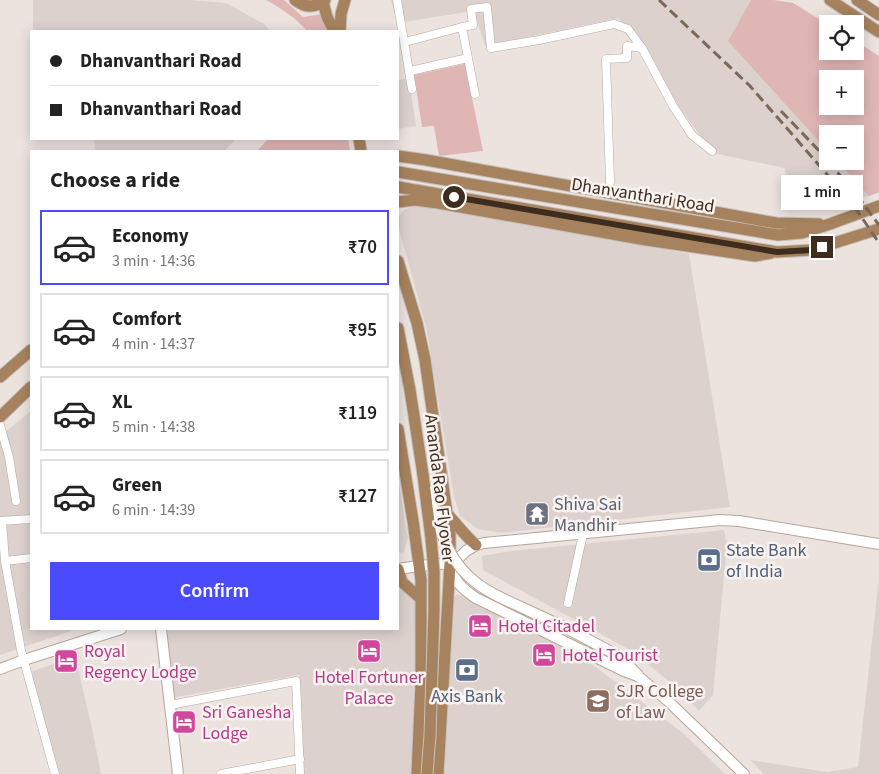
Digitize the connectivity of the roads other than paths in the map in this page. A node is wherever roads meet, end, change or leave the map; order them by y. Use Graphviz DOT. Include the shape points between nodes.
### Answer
graph roads {
  1 [pos="295,0"];
  2 [pos="345,0"];
  3 [pos="397,0"];
  4 [pos="830,0"];
  5 [pos="857,0"];
  6 [pos="324,1"];
  7 [pos="879,15"];
  8 [pos="462,27"];
  9 [pos="334,30"];
  10 [pos="340,30"];
  11 [pos="879,32"];
  12 [pos="405,42"];
  13 [pos="642,48"];
  14 [pos="468,58"];
  15 [pos="410,71"];
  16 [pos="412,89"];
  17 [pos="474,94"];
  18 [pos="712,151"];
  19 [pos="399,156"];
  20 [pos="399,172"];
  21 [pos="610,182"];
  22 [pos="399,187"];
  23 [pos="399,202"];
  24 [pos="879,206"];
  25 [pos="830,224"];
  26 [pos="879,229"];
  27 [pos="777,252"];
  28 [pos="399,264"];
  29 [pos="399,333"];
  30 [pos="30,351"];
  31 [pos="0,377"];
  32 [pos="30,388"];
  33 [pos="0,416"];
  34 [pos="0,425"];
  35 [pos="399,443"];
  36 [pos="423,475"];
  37 [pos="402,489"];
  38 [pos="16,501"];
  39 [pos="447,514"];
  40 [pos="30,519"];
  41 [pos="1,521"];
  42 [pos="583,534"];
  43 [pos="879,544"];
  44 [pos="476,545"];
  45 [pos="30,558"];
  46 [pos="5,561"];
  47 [pos="450,563"];
  48 [pos="419,566"];
  49 [pos="399,569"];
  50 [pos="399,572"];
  51 [pos="421,599"];
  52 [pos="568,603"];
  53 [pos="117,630"];
  54 [pos="161,630"];
  55 [pos="24,660"];
  56 [pos="0,669"];
  57 [pos="638,676"];
  58 [pos="442,698"];
  59 [pos="484,699"];
  60 [pos="170,705"];
  61 [pos="300,759"];
  62 [pos="54,774"];
  63 [pos="178,774"];
  64 [pos="221,774"];
  65 [pos="300,774"];
  66 [pos="417,774"];
  67 [pos="427,774"];
  68 [pos="438,774"];
  69 [pos="744,774"];
  1 -- 6 [label="main road" via="310,6"];
  2 -- 10 [label="main road"];
  3 -- 12 [label="street"];
  4 -- 11 [label="main road"];
  5 -- 7 [label="main road"];
  6 -- 9 [label="main road"];
  8 -- 12 [label="street"];
  8 -- 13 [label="street" via="473,25 471,9 487,7 491,48 614,24 628,29"];
  8 -- 14 [label="street"];
  12 -- 15 [label="street"];
  13 -- 18 [label="street" via="692,135"];
  13 -- 21 [label="street" via="627,46 627,58 606,59"];
  14 -- 15 [label="street"];
  14 -- 17 [label="street"];
  15 -- 16 [label="street"];
  19 -- 25 [label="main road" via="776,223"];
  20 -- 25 [label="main road, Dhanvanthari Road" via="778,235 802,233"];
  22 -- 27 [label="main road, Dhanvanthari Road"];
  23 -- 27 [label="main road" via="438,203 754,256"];
  24 -- 25 [label="main road, Dhanvanthari Road"];
  26 -- 27 [label="main road, Dhanvanthari Road" via="812,250"];
  28 -- 39 [label="main road" via="425,360"];
  29 -- 36 [label="main road, Ananda Rao Flyover"];
  30 -- 31 [label="main road"];
  32 -- 33 [label="main road"];
  34 -- 38 [label="street"];
  35 -- 37 [label="main road"];
  36 -- 57 [label="main road, bridge" via="448,548 468,576 492,594 619,656"];
  36 -- 67 [label="main road, Ananda Rao Flyover, bridge" via="434,572"];
  37 -- 48 [label="main road" via="416,539"];
  39 -- 44 [label="main road"];
  39 -- 47 [label="main road"];
  40 -- 41 [label="street"];
  41 -- 46 [label="street"];
  42 -- 43 [label="main road" via="720,520"];
  42 -- 44 [label="main road"];
  42 -- 52 [label="street"];
  44 -- 47 [label="main road"];
  45 -- 46 [label="street"];
  46 -- 55 [label="street"];
  47 -- 48 [label="main road"];
  47 -- 57 [label="main road" via="455,580 476,598"];
  47 -- 58 [label="main road"];
  48 -- 49 [label="main road"];
  48 -- 51 [label="main road"];
  50 -- 51 [label="main road" via="402,582"];
  51 -- 66 [label="main road"];
  53 -- 55 [label="main road"];
  54 -- 60 [label="main road"];
  55 -- 56 [label="main road"];
  55 -- 62 [label="street"];
  57 -- 69 [label="main road"];
  58 -- 59 [label="street"];
  58 -- 68 [label="main road"];
  60 -- 61 [label="street" via="296,681"];
  60 -- 63 [label="main road"];
  61 -- 64 [label="street"];
  61 -- 65 [label="street"];
}
